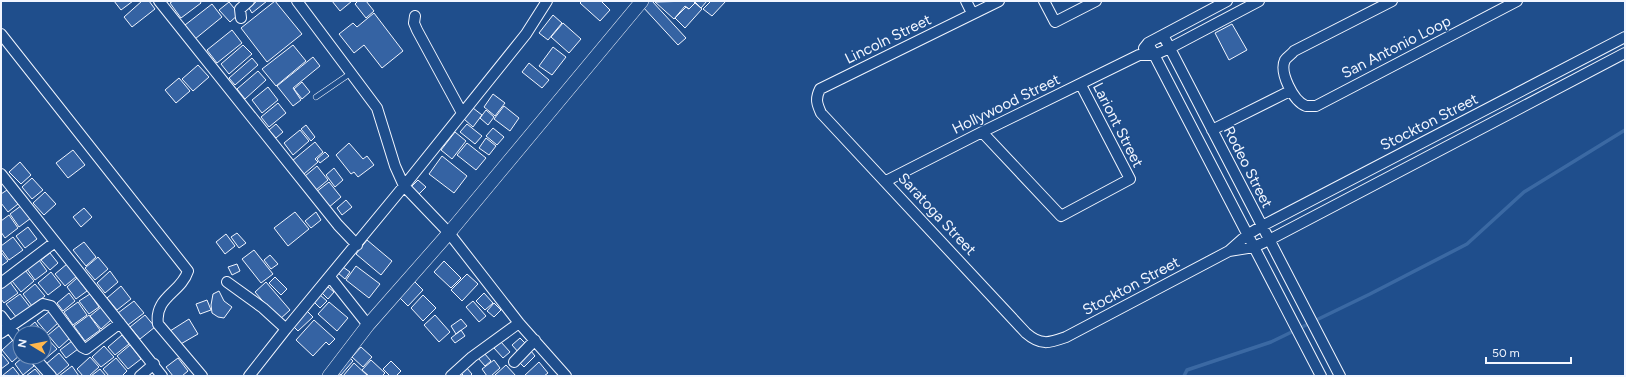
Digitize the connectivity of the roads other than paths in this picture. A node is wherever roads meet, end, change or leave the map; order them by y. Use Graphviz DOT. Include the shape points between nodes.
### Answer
graph roads {
  1 [pos="159,1"];
  2 [pos="249,1"];
  3 [pos="297,1"];
  4 [pos="547,1"];
  5 [pos="642,1"];
  6 [pos="966,1"];
  7 [pos="999,1"];
  8 [pos="1044,1"];
  9 [pos="1096,1"];
  10 [pos="1227,1"];
  11 [pos="1259,1"];
  12 [pos="1392,1"];
  13 [pos="1517,1"];
  14 [pos="972,13"];
  15 [pos="415,16"];
  16 [pos="241,18"];
  17 [pos="1,34"];
  18 [pos="1163,35"];
  19 [pos="1625,37"];
  20 [pos="1148,43"];
  21 [pos="1170,48"];
  22 [pos="1625,53"];
  23 [pos="1139,55"];
  24 [pos="1154,55"];
  25 [pos="351,73"];
  26 [pos="1081,84"];
  27 [pos="1290,91"];
  28 [pos="316,97"];
  29 [pos="816,97"];
  30 [pos="462,113"];
  31 [pos="1212,130"];
  32 [pos="982,132"];
  33 [pos="1,174"];
  34 [pos="886,181"];
  35 [pos="404,186"];
  36 [pos="1262,226"];
  37 [pos="449,233"];
  38 [pos="1247,235"];
  39 [pos="1269,240"];
  40 [pos="55,242"];
  41 [pos="357,245"];
  42 [pos="1254,247"];
  43 [pos="1229,252"];
  44 [pos="330,276"];
  45 [pos="227,282"];
  46 [pos="1,283"];
  47 [pos="1,316"];
  48 [pos="120,323"];
  49 [pos="519,323"];
  50 [pos="368,325"];
  51 [pos="286,329"];
  52 [pos="5,330"];
  53 [pos="535,340"];
  54 [pos="1045,343"];
  55 [pos="514,362"];
  56 [pos="154,364"];
  57 [pos="41,365"];
  58 [pos="51,376"];
  59 [pos="140,376"];
  60 [pos="162,376"];
  61 [pos="202,376"];
  62 [pos="250,376"];
  63 [pos="329,376"];
  64 [pos="451,376"];
  65 [pos="566,376"];
  66 [pos="1321,376"];
  67 [pos="1340,376"];
  1 -- 41 [label="street" via="338,225"];
  2 -- 16 [label="street" via="240,9"];
  3 -- 25 [label="street"];
  4 -- 30 [label="street" via="526,34"];
  5 -- 37 [label="street"];
  6 -- 14 [label="street"];
  7 -- 14 [label="street, Lincoln Street"];
  8 -- 9 [label="street" via="1055,22"];
  10 -- 18 [label="street"];
  11 -- 21 [label="street"];
  12 -- 27 [label="street, San Antonio Loop" via="1294,51 1286,59 1283,68"];
  13 -- 27 [label="street, San Antonio Loop" via="1316,106 1306,106"];
  14 -- 29 [label="street, Lincoln Street" via="820,89"];
  15 -- 30 [label="street" via="417,30"];
  17 -- 61 [label="street" via="188,271 186,278 159,306 156,314 158,324"];
  18 -- 20 [label="street"];
  18 -- 21 [label="street, Rodeo Street"];
  19 -- 36 [label="street, Stockton Street"];
  20 -- 23 [label="street"];
  20 -- 24 [label="street"];
  21 -- 24 [label="street"];
  21 -- 31 [label="street, Rodeo Street"];
  22 -- 39 [label="street, Stockton Street"];
  23 -- 24 [label="street"];
  23 -- 26 [label="street, Hollywood Street"];
  24 -- 38 [label="street"];
  25 -- 28 [label="lane"];
  25 -- 35 [label="street" via="377,108"];
  26 -- 32 [label="street, Hollywood Street"];
  26 -- 32 [label="street, Lariont Street" via="1130,179 1061,216"];
  27 -- 31 [label="street"];
  29 -- 34 [label="street, Saratoga Street" via="822,113"];
  30 -- 35 [label="street"];
  31 -- 36 [label="street, Rodeo Street"];
  32 -- 34 [label="street, Hollywood Street"];
  33 -- 40 [label="street"];
  34 -- 54 [label="street, Saratoga Street" via="1026,333 1035,341"];
  35 -- 37 [label="street"];
  35 -- 41 [label="street"];
  36 -- 38 [label="street, Stockton Street"];
  36 -- 39 [label="street, Rodeo Street"];
  37 -- 49 [label="street"];
  37 -- 50 [label="street"];
  38 -- 42 [label="street"];
  38 -- 43 [label="street, Stockton Street"];
  39 -- 42 [label="street, Stockton Street"];
  39 -- 67 [label="street, Rodeo Street"];
  40 -- 46 [label="street"];
  40 -- 48 [label="street"];
  41 -- 44 [label="street"];
  42 -- 43 [label="street, Stockton Street"];
  42 -- 66 [label="street"];
  43 -- 54 [label="street, Stockton Street" via="1066,337"];
  44 -- 50 [label="street"];
  44 -- 51 [label="street"];
  45 -- 51 [label="street" via="263,308"];
  47 -- 52 [label="street"];
  48 -- 52 [label="street" via="86,349 51,306 43,304"];
  48 -- 56 [label="street"];
  49 -- 53 [label="street"];
  49 -- 64 [label="street" via="472,357"];
  50 -- 63 [label="street"];
  51 -- 62 [label="street"];
  53 -- 55 [label="street"];
  53 -- 65 [label="street"];
  56 -- 59 [label="street"];
  56 -- 60 [label="street"];
  57 -- 58 [label="street"];
}
